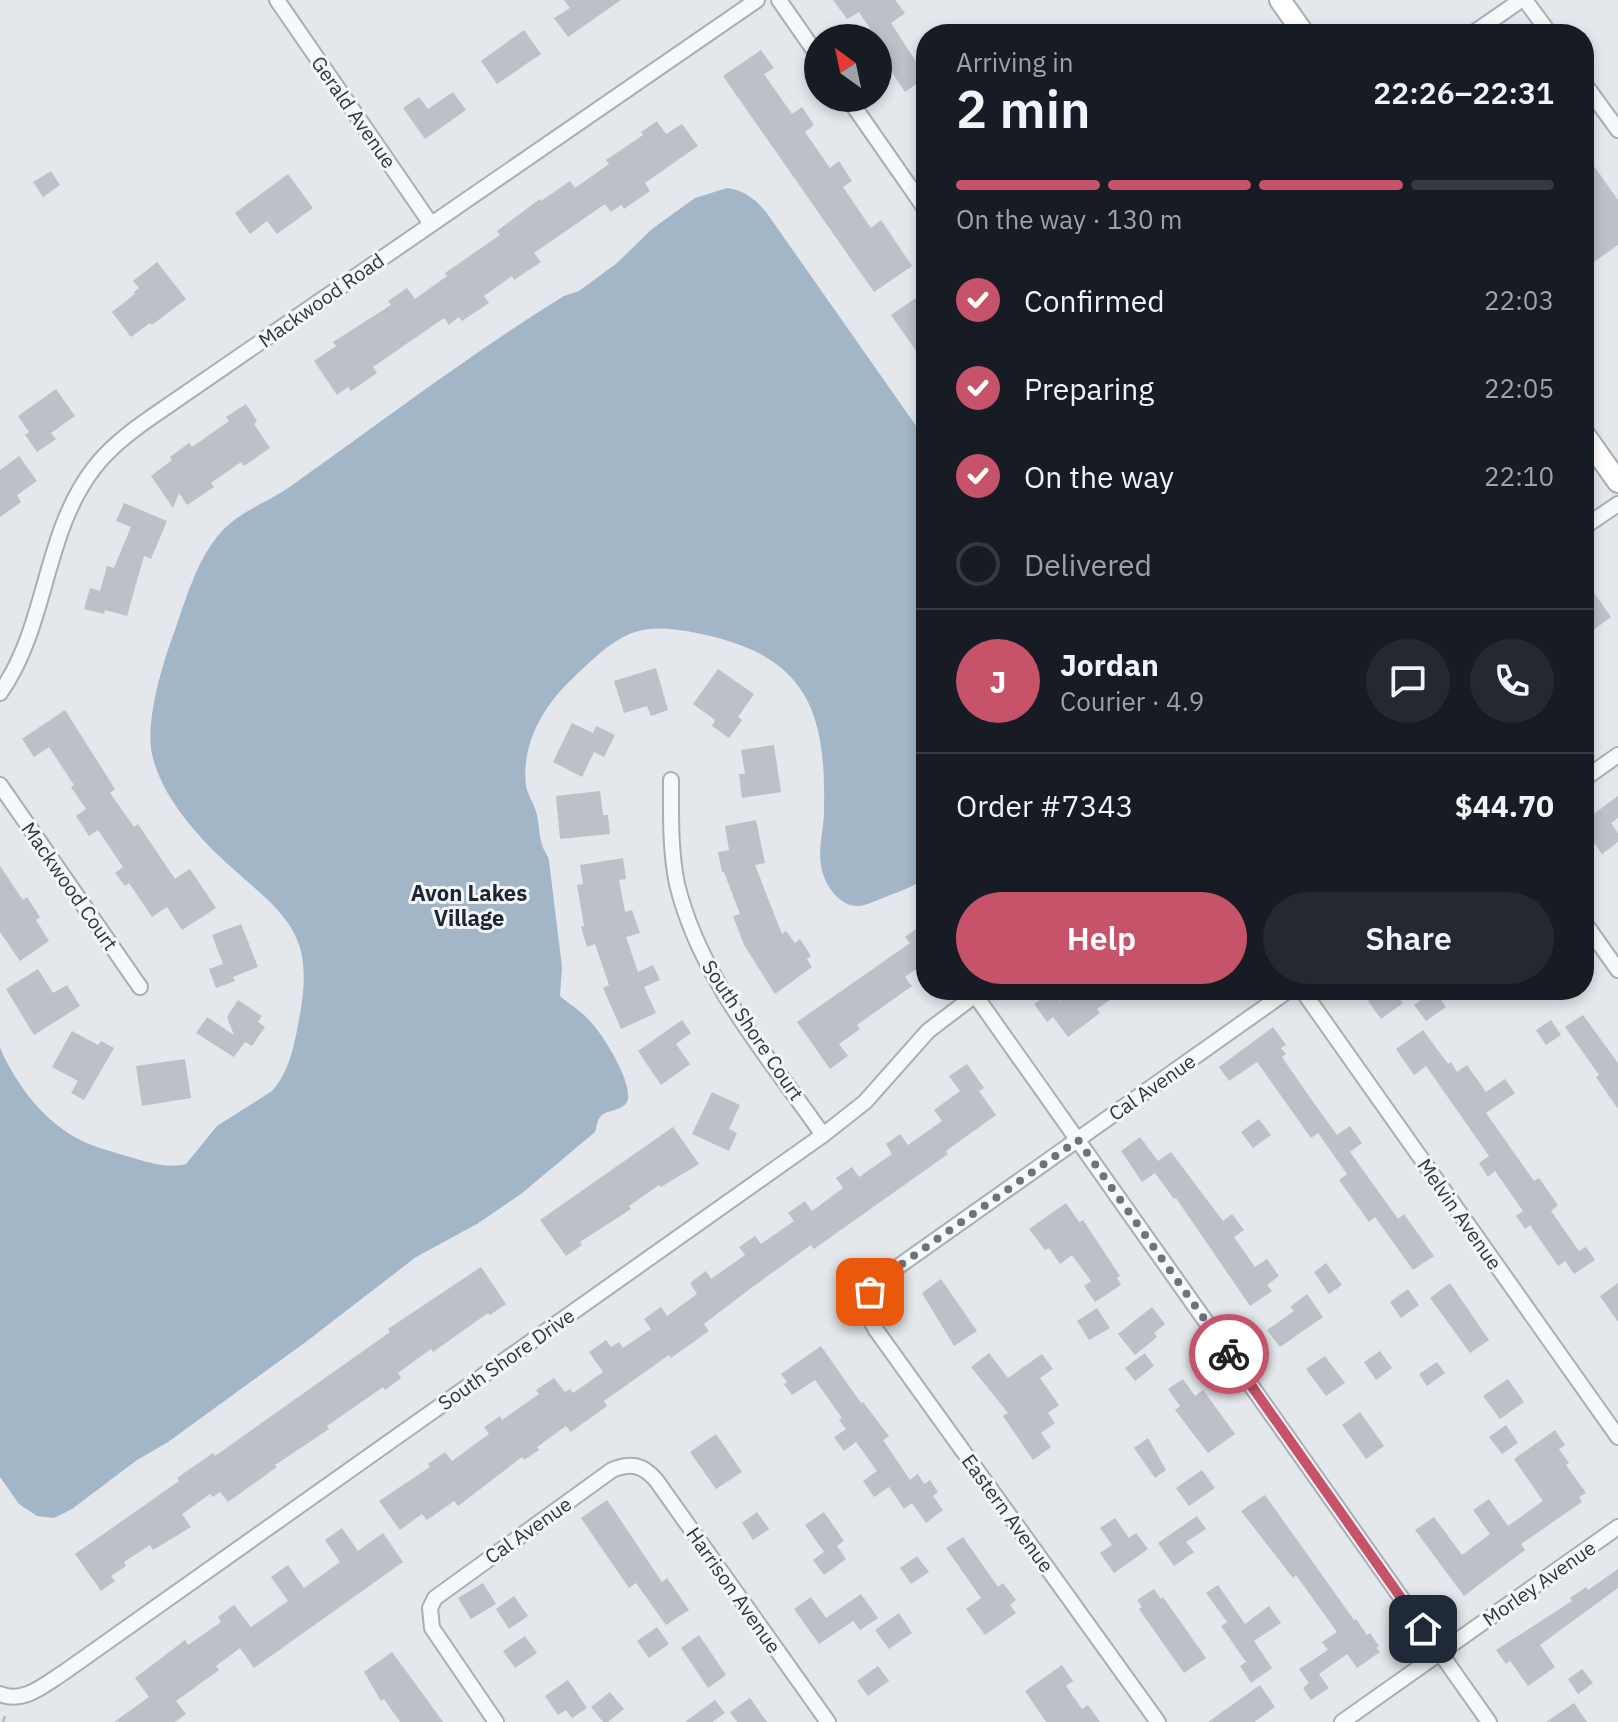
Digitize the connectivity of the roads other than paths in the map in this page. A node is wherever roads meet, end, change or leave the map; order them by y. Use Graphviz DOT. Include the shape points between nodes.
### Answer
graph roads {
  1 [pos="277,0"];
  2 [pos="757,0"];
  3 [pos="779,0"];
  4 [pos="1280,0"];
  5 [pos="1523,0"];
  6 [pos="1297,24"];
  7 [pos="1487,24"];
  8 [pos="1542,24"];
  9 [pos="804,36"];
  10 [pos="1594,97"];
  11 [pos="858,112"];
  12 [pos="1618,130"];
  13 [pos="916,196"];
  14 [pos="431,224"];
  15 [pos="1594,448"];
  16 [pos="1618,482"];
  17 [pos="1618,504"];
  18 [pos="1594,520"];
  19 [pos="0,693"];
  20 [pos="1618,755"];
  21 [pos="1594,772"];
  22 [pos="671,780"];
  23 [pos="0,785"];
  24 [pos="1594,936"];
  25 [pos="1618,970"];
  26 [pos="140,987"];
  27 [pos="968,1000"];
  28 [pos="983,1000"];
  29 [pos="1275,1000"];
  30 [pos="1309,1000"];
  31 [pos="823,1135"];
  32 [pos="1078,1140"];
  33 [pos="866,1301"];
  34 [pos="1618,1437"];
  35 [pos="634,1465"];
  36 [pos="1618,1527"];
  37 [pos="1440,1652"];
  38 [pos="5,1696"];
  39 [pos="496,1722"];
  40 [pos="828,1722"];
  41 [pos="1158,1722"];
  42 [pos="1342,1722"];
  43 [pos="1489,1722"];
  1 -- 14 [label="street, Gerald Avenue"];
  2 -- 14 [label="street, Mackwood Road"];
  3 -- 9 [label="street"];
  4 -- 6 [label="main road"];
  5 -- 7 [label="street"];
  5 -- 8 [label="street"];
  10 -- 12 [label="street"];
  11 -- 13 [label="street"];
  14 -- 19 [label="street, Mackwood Road" via="111,448 69,510 25,648"];
  15 -- 16 [label="main road"];
  17 -- 18 [label="street"];
  20 -- 21 [label="street"];
  22 -- 31 [label="street, South Shore Court" via="675,868 696,940 729,1001"];
  23 -- 26 [label="street, Mackwood Court"];
  24 -- 25 [label="street"];
  27 -- 31 [label="street, South Shore Drive" via="928,1031 865,1102"];
  28 -- 32 [label="street"];
  29 -- 32 [label="street, Cal Avenue"];
  30 -- 34 [label="street, Melvin Avenue"];
  31 -- 38 [label="street, South Shore Drive" via="63,1673 25,1696"];
  32 -- 33 [label="street, Cal Avenue" via="882,1278"];
  32 -- 37 [label="street"];
  33 -- 41 [label="street, Eastern Avenue" via="876,1330"];
  35 -- 39 [label="street, Cal Avenue" via="612,1470 435,1598 432,1628"];
  35 -- 40 [label="street, Harrison Avenue" via="656,1480"];
  36 -- 37 [label="street, Morley Avenue"];
  37 -- 42 [label="street, Morley Avenue"];
  37 -- 43 [label="street"];
}
